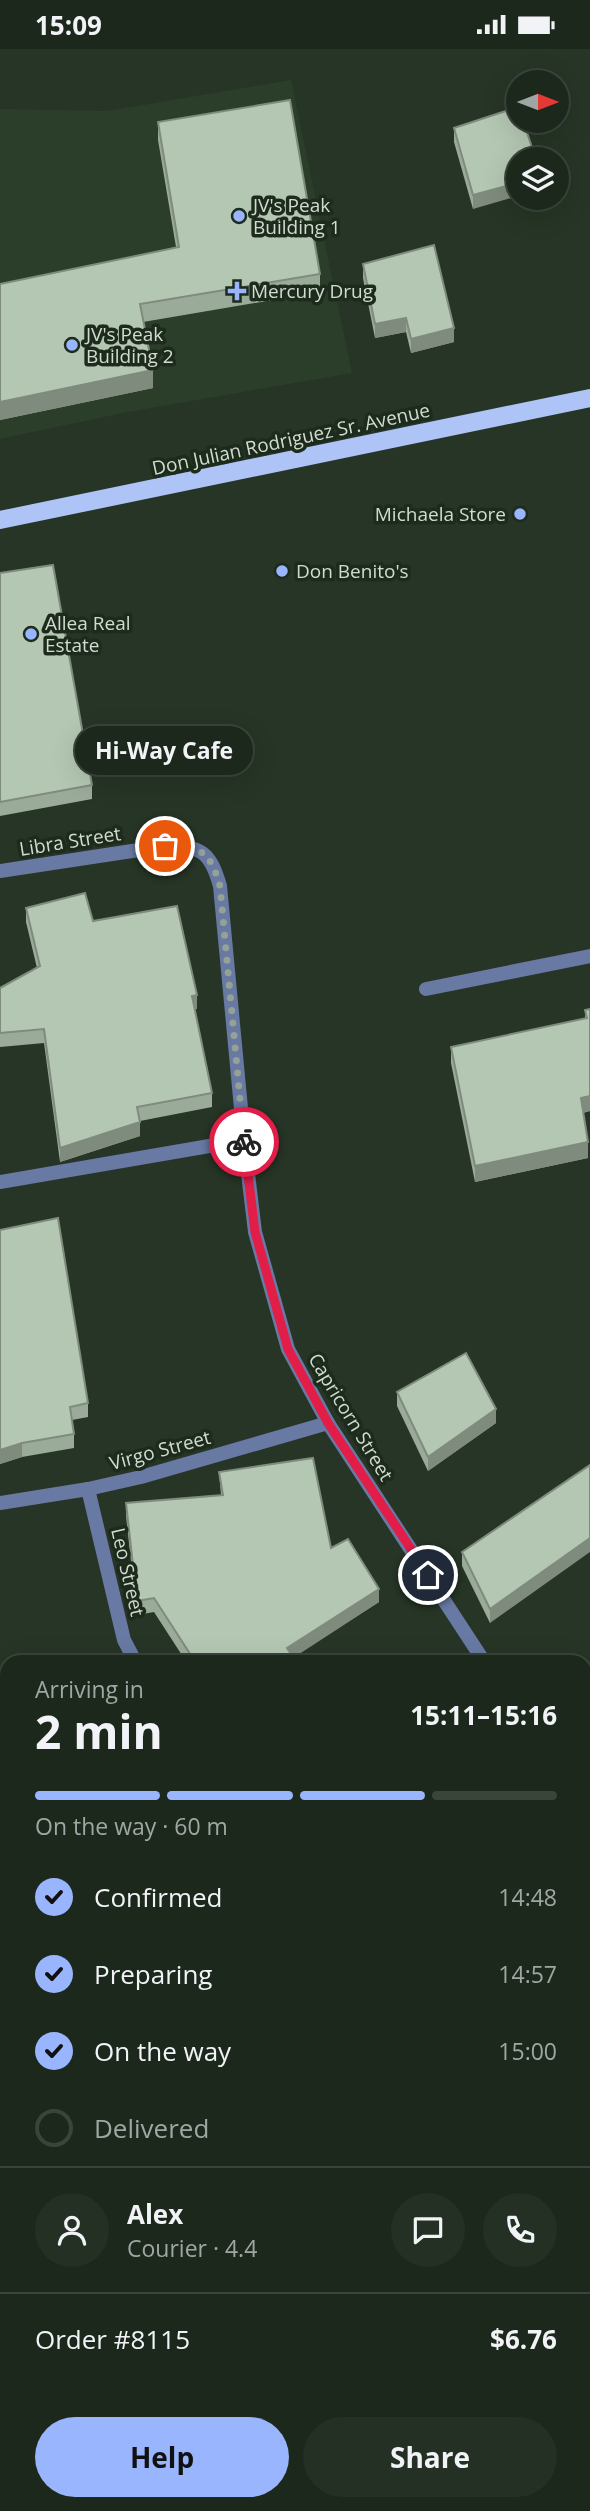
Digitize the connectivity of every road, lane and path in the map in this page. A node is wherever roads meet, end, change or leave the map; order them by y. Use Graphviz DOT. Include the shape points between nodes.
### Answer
graph roads {
  1 [pos="590,398"];
  2 [pos="0,520"];
  3 [pos="187,846"];
  4 [pos="0,871"];
  5 [pos="590,956"];
  6 [pos="426,989"];
  7 [pos="244,1140"];
  8 [pos="0,1182"];
  9 [pos="328,1423"];
  10 [pos="88,1489"];
  11 [pos="0,1503"];
  12 [pos="132,1655"];
  13 [pos="480,1655"];
  1 -- 2 [label="main road, Don Julian Rodriguez Sr. Avenue"];
  3 -- 4 [label="street, Libra Street"];
  3 -- 7 [label="street, Capricorn Street" via="204,851 215,866 220,886"];
  5 -- 6 [label="street"];
  7 -- 8 [label="street"];
  7 -- 9 [label="street, Capricorn Street" via="255,1232 270,1290 288,1349"];
  9 -- 10 [label="street, Virgo Street"];
  9 -- 13 [label="street, Capricorn Street"];
  10 -- 11 [label="street, Virgo Street"];
  10 -- 12 [label="street, Leo Street" via="124,1640"];
}
